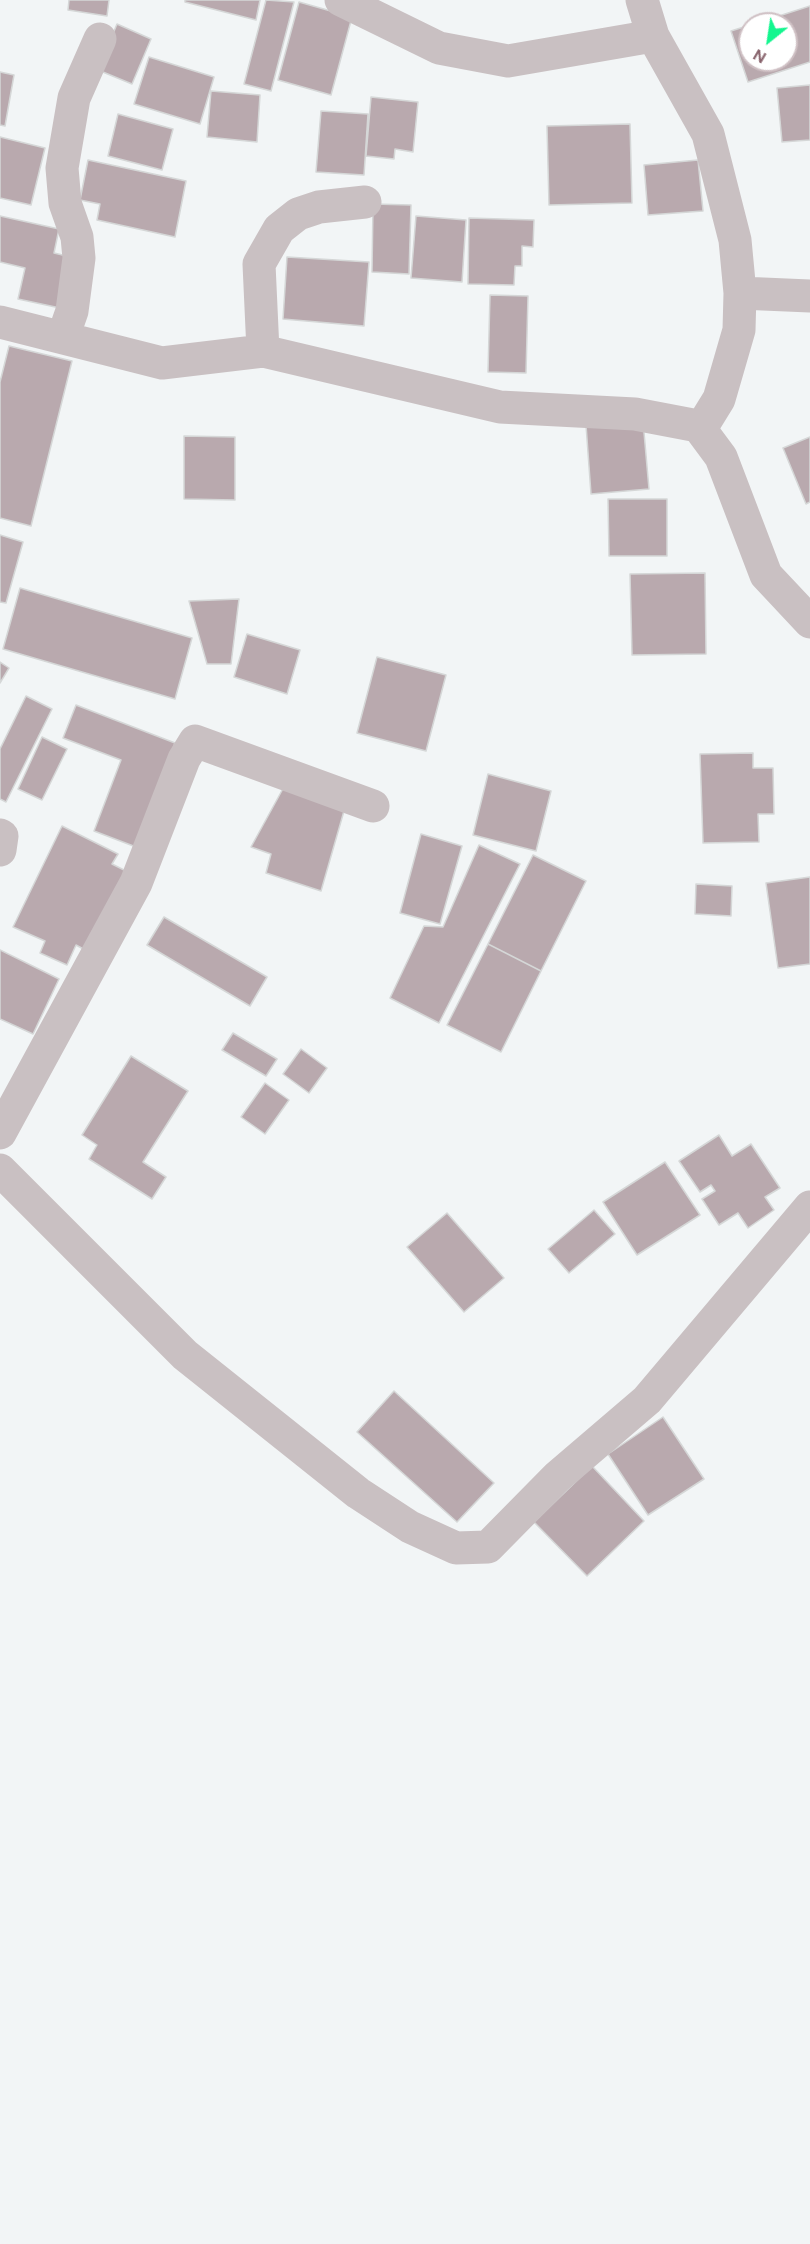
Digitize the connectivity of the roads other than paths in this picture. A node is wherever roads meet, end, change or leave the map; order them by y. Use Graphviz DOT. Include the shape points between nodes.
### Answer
graph roads {
  1 [pos="341,0"];
  2 [pos="642,0"];
  3 [pos="653,36"];
  4 [pos="100,39"];
  5 [pos="365,202"];
  6 [pos="740,293"];
  7 [pos="810,296"];
  8 [pos="0,322"];
  9 [pos="63,337"];
  10 [pos="263,351"];
  11 [pos="698,426"];
  12 [pos="810,622"];
  13 [pos="373,806"];
  14 [pos="0,835"];
  15 [pos="0,850"];
  16 [pos="0,1133"];
  17 [pos="0,1170"];
  18 [pos="810,1207"];
  1 -- 3 [label="street" via="440,48 508,62"];
  2 -- 3 [label="street"];
  3 -- 6 [label="street" via="708,134 735,240"];
  4 -- 9 [label="street" via="74,98 62,168 65,203 77,237 79,258 72,311"];
  5 -- 10 [label="street" via="319,207 298,214 279,229 259,264"];
  6 -- 7 [label="street"];
  6 -- 11 [label="street" via="739,330 719,399 703,425"];
  8 -- 9 [label="street"];
  9 -- 10 [label="street" via="162,363"];
  10 -- 11 [label="street" via="500,407 635,414"];
  11 -- 12 [label="street" via="721,457 766,575"];
  13 -- 16 [label="street" via="195,741 183,759 136,883"];
  14 -- 15 [label="street"];
  17 -- 18 [label="street" via="184,1355 358,1493 410,1527 456,1548 488,1547 557,1477 647,1400"];
}
